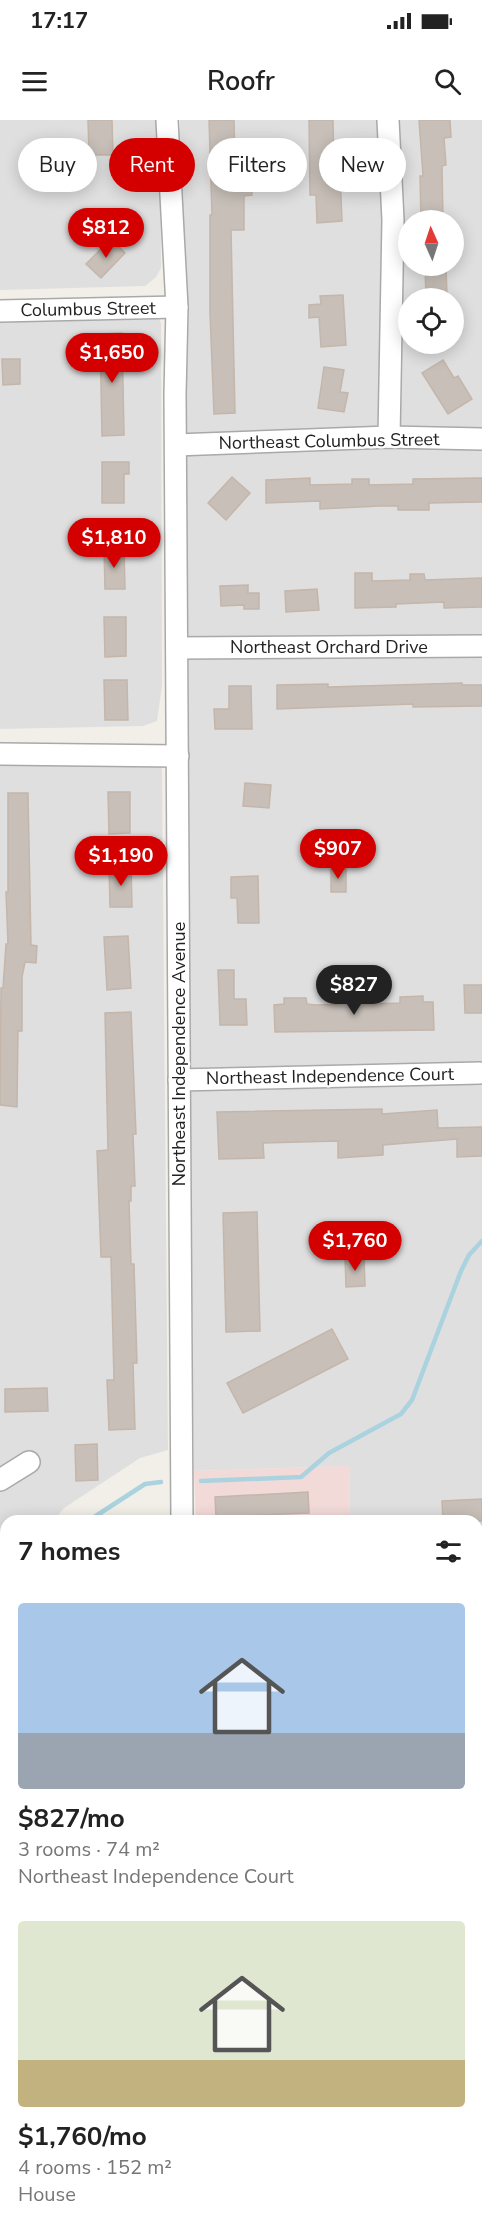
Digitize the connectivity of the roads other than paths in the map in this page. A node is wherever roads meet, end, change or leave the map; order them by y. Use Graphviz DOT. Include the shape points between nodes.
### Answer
graph roads {
  1 [pos="166,120"];
  2 [pos="388,120"];
  3 [pos="177,307"];
  4 [pos="0,311"];
  5 [pos="389,437"];
  6 [pos="482,439"];
  7 [pos="176,446"];
  8 [pos="482,646"];
  9 [pos="177,648"];
  10 [pos="0,754"];
  11 [pos="178,756"];
  12 [pos="480,1073"];
  13 [pos="179,1080"];
  14 [pos="29,1462"];
  15 [pos="0,1480"];
  16 [pos="182,1515"];
  1 -- 3 [label="street, Northeast Independence Avenue"];
  2 -- 5 [label="street" via="393,220"];
  3 -- 4 [label="street, Columbus Street"];
  3 -- 7 [label="street, Northeast Independence Avenue"];
  5 -- 6 [label="street, Northeast Columbus Street"];
  5 -- 7 [label="street, Northeast Columbus Street"];
  7 -- 9 [label="street, Northeast Independence Avenue"];
  8 -- 9 [label="street, Northeast Orchard Drive"];
  9 -- 11 [label="street, Northeast Independence Avenue"];
  10 -- 11 [label="street"];
  11 -- 13 [label="street, Northeast Independence Avenue"];
  12 -- 13 [label="street, Northeast Independence Court"];
  13 -- 16 [label="street, Northeast Independence Avenue"];
  14 -- 15 [label="street"];
}
